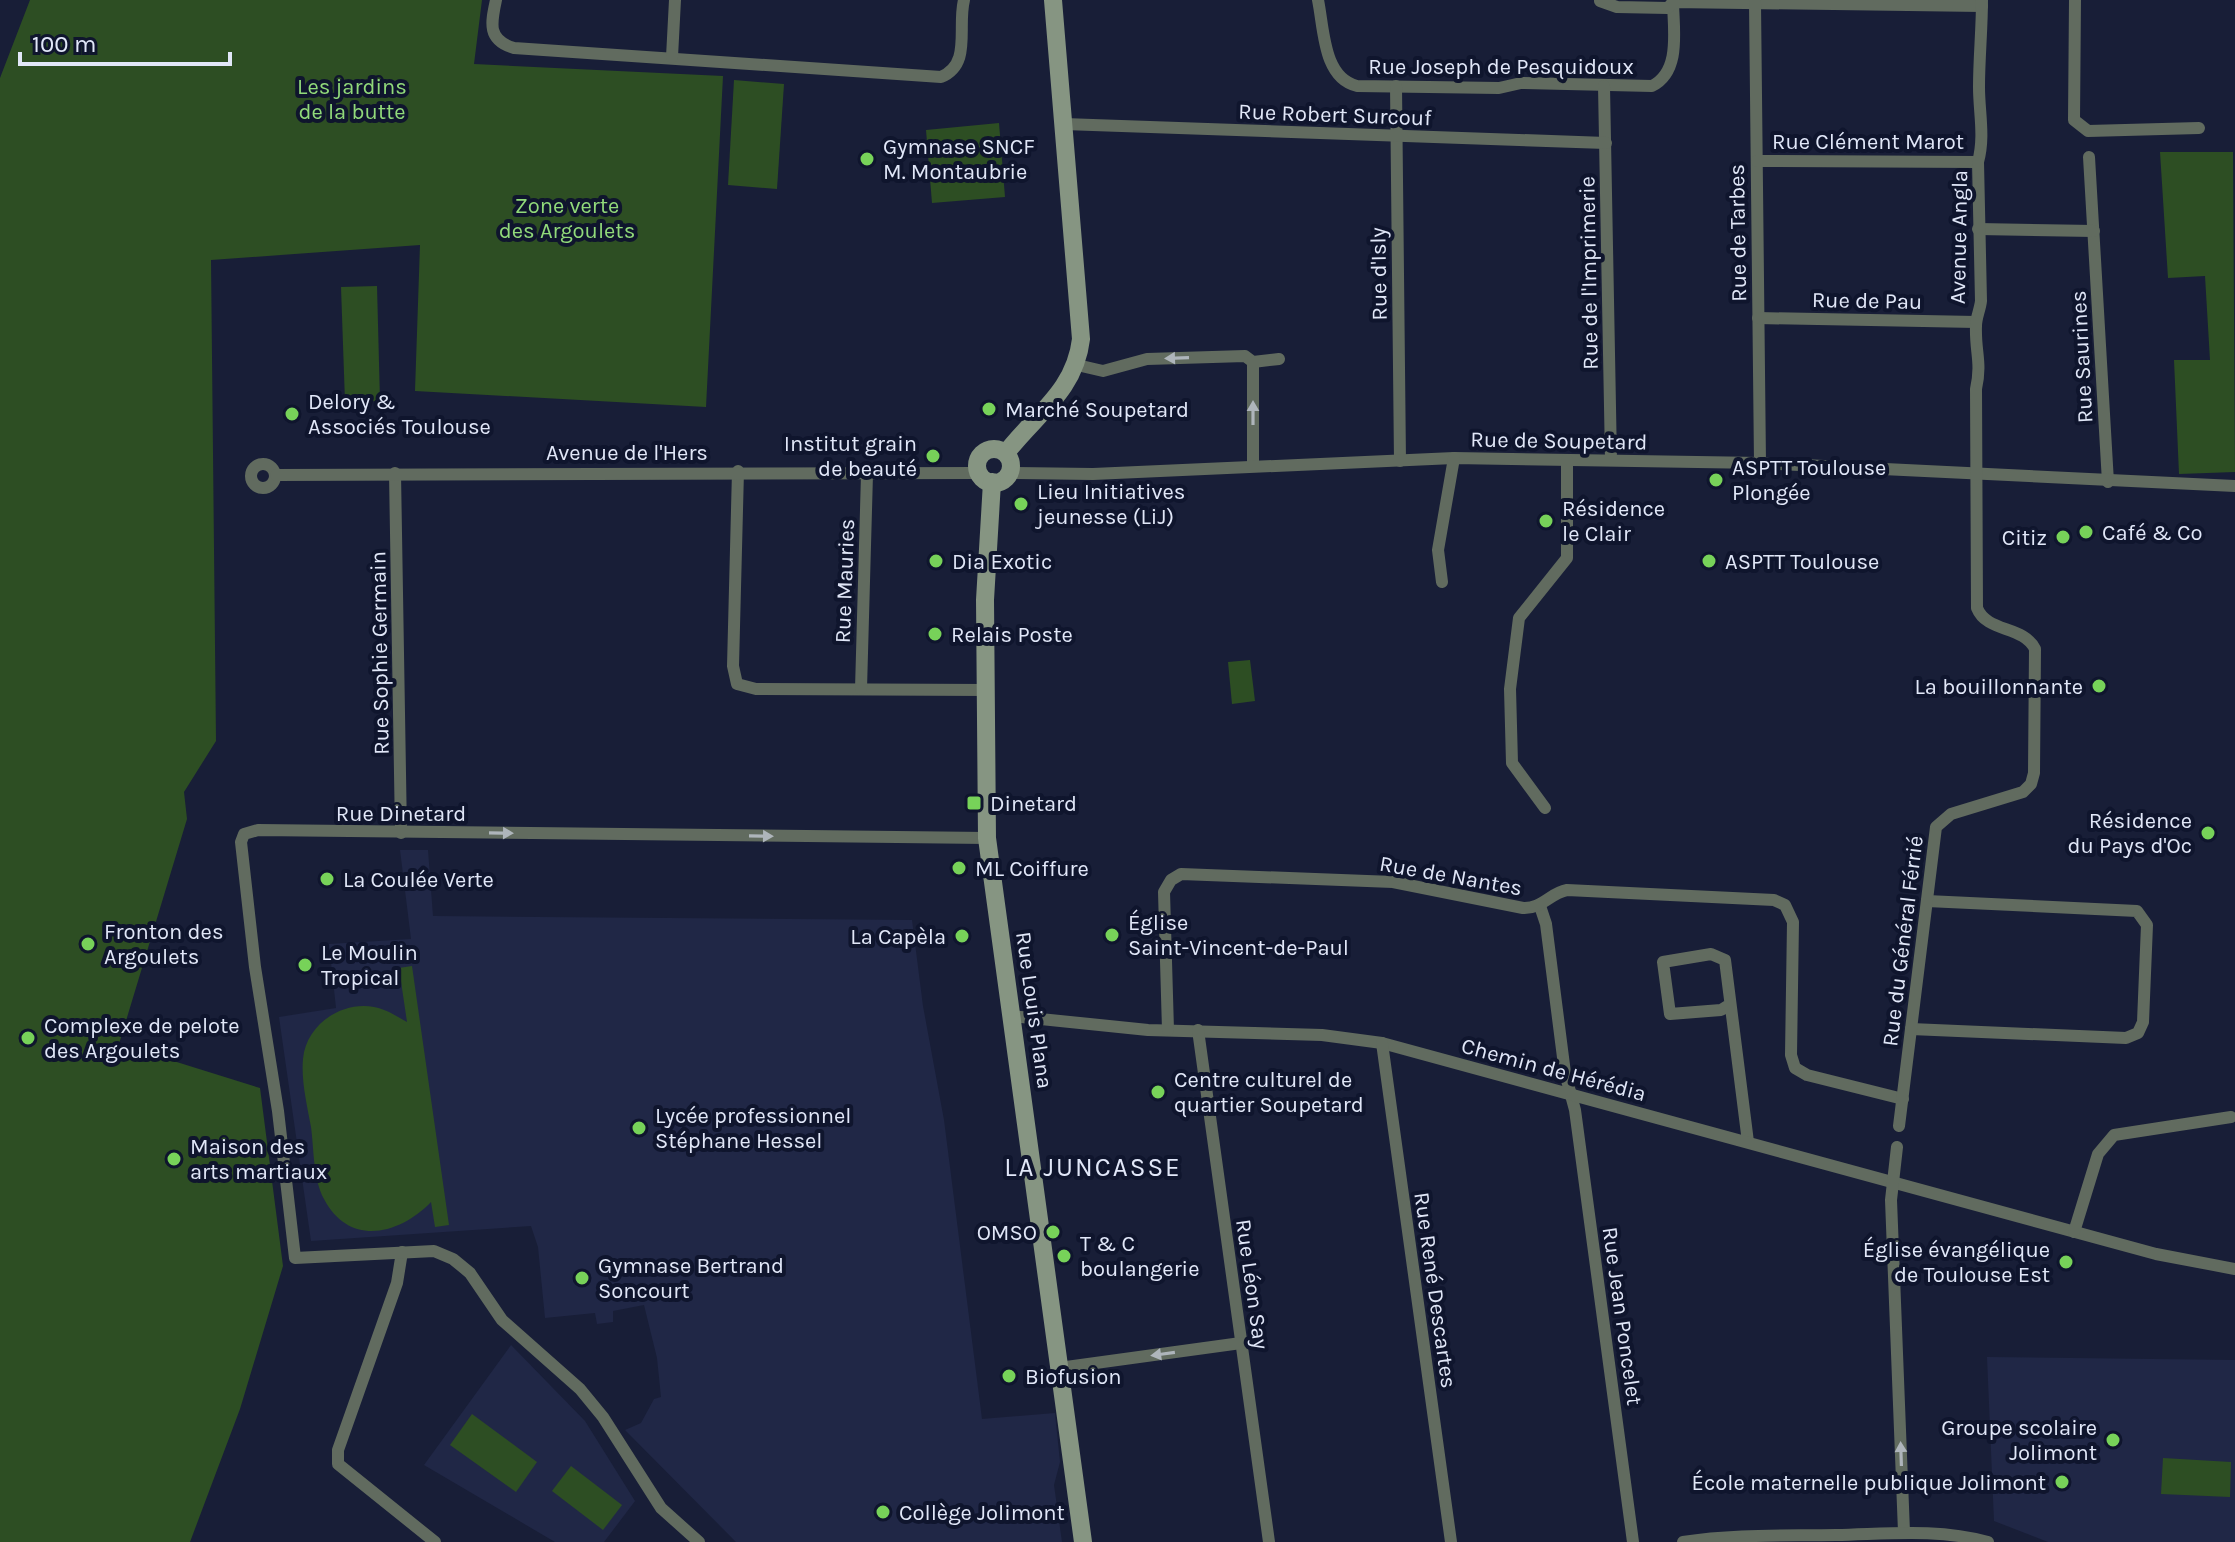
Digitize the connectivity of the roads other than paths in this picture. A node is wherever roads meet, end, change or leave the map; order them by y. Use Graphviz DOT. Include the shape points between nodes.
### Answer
graph roads {
  1 [pos="496,0"];
  2 [pos="675,0"];
  3 [pos="964,0"];
  4 [pos="1053,0"];
  5 [pos="1318,0"];
  6 [pos="2075,0"];
  7 [pos="1600,1"];
  8 [pos="1673,1"];
  9 [pos="1755,3"];
  10 [pos="1982,3"];
  11 [pos="672,57"];
  12 [pos="1396,86"];
  13 [pos="1604,86"];
  14 [pos="1064,124"];
  15 [pos="2199,128"];
  16 [pos="1396,137"];
  17 [pos="1606,143"];
  18 [pos="2089,157"];
  19 [pos="1757,161"];
  20 [pos="1978,162"];
  21 [pos="1978,229"];
  22 [pos="2094,231"];
  23 [pos="1758,318"];
  24 [pos="1976,322"];
  25 [pos="1279,359"];
  26 [pos="1253,362"];
  27 [pos="1077,365"];
  28 [pos="1006,453"];
  29 [pos="1454,458"];
  30 [pos="1567,460"];
  31 [pos="1611,460"];
  32 [pos="1400,461"];
  33 [pos="1760,463"];
  34 [pos="1253,465"];
  35 [pos="738,471"];
  36 [pos="395,473"];
  37 [pos="867,474"];
  38 [pos="1978,474"];
  39 [pos="276,475"];
  40 [pos="993,476"];
  41 [pos="2108,482"];
  42 [pos="2235,486"];
  43 [pos="1442,582"];
  44 [pos="861,689"];
  45 [pos="988,690"];
  46 [pos="1545,808"];
  47 [pos="401,833"];
  48 [pos="987,838"];
  49 [pos="1927,901"];
  50 [pos="1540,906"];
  51 [pos="1729,1005"];
  52 [pos="1012,1016"];
  53 [pos="1911,1029"];
  54 [pos="1168,1030"];
  55 [pos="1198,1030"];
  56 [pos="1382,1043"];
  57 [pos="1571,1095"];
  58 [pos="1903,1099"];
  59 [pos="2231,1117"];
  60 [pos="1899,1126"];
  61 [pos="1748,1142"];
  62 [pos="1897,1147"];
  63 [pos="1893,1184"];
  64 [pos="2074,1232"];
  65 [pos="402,1252"];
  66 [pos="2235,1269"];
  67 [pos="1241,1343"];
  68 [pos="1059,1368"];
  69 [pos="1904,1532"];
  70 [pos="1833,1539"];
  71 [pos="435,1542"];
  72 [pos="699,1542"];
  73 [pos="1083,1542"];
  74 [pos="1269,1542"];
  75 [pos="1451,1542"];
  76 [pos="1633,1542"];
  77 [pos="1683,1542"];
  78 [pos="1988,1542"];
  1 -- 11 [label="street" via="491,26 501,45"];
  2 -- 11 [label="street"];
  3 -- 11 [label="street" via="960,60 954,71 941,77"];
  4 -- 14 [label="street"];
  5 -- 12 [label="street, Rue Joseph de Pesquidoux" via="1336,75 1357,86"];
  6 -- 15 [label="street" via="2074,120 2088,131"];
  7 -- 8 [label="street" via="1617,7 1668,8"];
  8 -- 9 [label="street"];
  8 -- 13 [label="street, Rue Joseph de Pesquidoux" via="1673,57 1664,79 1646,87"];
  9 -- 10 [label="street"];
  9 -- 19 [label="street, Rue de Tarbes"];
  10 -- 20 [label="street, Avenue Angla"];
  12 -- 13 [label="street, Rue Joseph de Pesquidoux"];
  12 -- 16 [label="street, Rue d'Isly"];
  13 -- 17 [label="street, Rue de l'Imprimerie"];
  14 -- 16 [label="street, Rue Robert Surcouf"];
  14 -- 27 [label="street" via="1081,339"];
  16 -- 17 [label="street, Rue Robert Surcouf"];
  16 -- 32 [label="street, Rue d'Isly"];
  17 -- 31 [label="street, Rue de l'Imprimerie"];
  18 -- 22 [label="street, Rue Saurines"];
  19 -- 20 [label="street, Rue Clément Marot"];
  19 -- 23 [label="street, Rue de Tarbes"];
  20 -- 21 [label="street, Avenue Angla"];
  21 -- 22 [label="street"];
  21 -- 24 [label="street, Avenue Angla" via="1981,301"];
  22 -- 41 [label="street, Rue Saurines"];
  23 -- 24 [label="street, Rue de Pau"];
  23 -- 33 [label="street, Rue de Tarbes"];
  24 -- 38 [label="street, Avenue Angla" via="1981,362 1976,389"];
  25 -- 26 [label="street"];
  26 -- 27 [label="street, one-way" via="1245,356 1147,359 1103,371"];
  34 -- 26 [label="street, one-way"];
  27 -- 28 [label="street" via="1060,394"];
  28 -- 40 [label="street, Rue Louis Plana" via="1011,463"];
  28 -- 40 [label="street" via="985,451 978,460"];
  29 -- 30 [label="street, Rue de Soupetard"];
  29 -- 32 [label="street, Rue de Soupetard"];
  29 -- 43 [label="street" via="1438,550"];
  30 -- 31 [label="street, Rue de Soupetard"];
  30 -- 46 [label="street" via="1567,558 1519,618 1510,689 1512,763"];
  31 -- 33 [label="street, Rue de Soupetard"];
  32 -- 34 [label="street, Rue de Soupetard"];
  33 -- 38 [label="street, Rue de Soupetard"];
  34 -- 40 [label="street, Rue de Soupetard"];
  35 -- 36 [label="street, Avenue de l'Hers"];
  35 -- 37 [label="street, Avenue de l'Hers"];
  35 -- 44 [label="street" via="733,666 737,684 744,689"];
  36 -- 39 [label="street, Avenue de l'Hers"];
  36 -- 47 [label="street, Rue Sophie Germain"];
  37 -- 40 [label="street, Avenue de l'Hers"];
  37 -- 44 [label="street, Rue Mauries"];
  38 -- 41 [label="street, Rue de Soupetard"];
  38 -- 49 [label="street, Rue du Général Férrié" via="1977,608 1984,619 2021,634 2035,649 2034,773 2031,784 2018,795 1940,822"];
  40 -- 45 [label="street, Rue Louis Plana" via="986,574"];
  41 -- 42 [label="street, Rue de Soupetard"];
  44 -- 45 [label="street"];
  45 -- 48 [label="street, Rue Louis Plana"];
  47 -- 48 [label="street, Rue Dinetard, one-way"];
  47 -- 65 [label="street, Rue Dinetard" via="258,830 244,834 241,842 295,1258"];
  48 -- 52 [label="street, Rue Louis Plana"];
  49 -- 53 [label="street, Rue du Général Férrié"];
  49 -- 53 [label="street" via="2137,911 2147,925 2143,1022 2138,1033 2126,1038"];
  50 -- 54 [label="street, Rue de Nantes" via="1523,908 1393,882 1181,874 1164,892"];
  50 -- 57 [label="street, Rue Jean Poncelet"];
  50 -- 58 [label="street, Rue de Nantes" via="1567,890 1780,902 1793,922 1795,1068"];
  51 -- 51 [label="street" via="1726,964 1720,956 1663,962 1670,1014"];
  51 -- 61 [label="street"];
  52 -- 54 [label="street, Chemin de Hérédia"];
  52 -- 68 [label="street, Rue Louis Plana"];
  53 -- 58 [label="street, Rue du Général Férrié"];
  54 -- 55 [label="street, Chemin de Hérédia"];
  55 -- 56 [label="street, Chemin de Hérédia"];
  55 -- 67 [label="street, Rue Léon Say"];
  56 -- 57 [label="street, Chemin de Hérédia"];
  56 -- 75 [label="street, Rue René Descartes"];
  57 -- 61 [label="street, Chemin de Hérédia"];
  57 -- 76 [label="street, Rue Jean Poncelet"];
  58 -- 60 [label="street, Rue du Général Férrié"];
  59 -- 64 [label="street" via="2114,1135 2098,1154"];
  61 -- 63 [label="street, Chemin de Hérédia"];
  62 -- 63 [label="street"];
  63 -- 64 [label="street, Chemin de Hérédia"];
  69 -- 63 [label="street, one-way"];
  64 -- 66 [label="street, Chemin de Hérédia"];
  65 -- 71 [label="street" via="397,1283 338,1450 338,1464"];
  65 -- 72 [label="street" via="434,1251 470,1273 502,1320 580,1389 661,1508"];
  67 -- 68 [label="street, one-way"];
  67 -- 74 [label="street, Rue Léon Say"];
  68 -- 73 [label="street, Rue Louis Plana"];
  69 -- 70 [label="street"];
  69 -- 78 [label="street"];
  70 -- 77 [label="street" via="1746,1536"];
}
